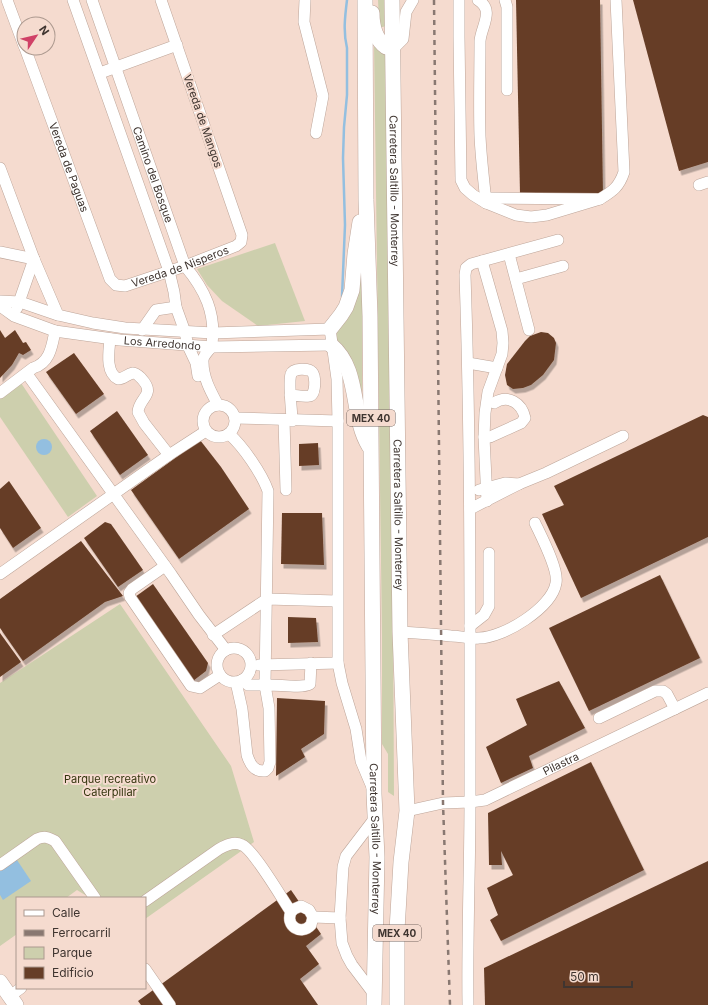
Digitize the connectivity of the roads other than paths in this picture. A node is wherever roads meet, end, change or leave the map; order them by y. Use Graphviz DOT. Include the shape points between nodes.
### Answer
graph roads {
  1 [pos="7,0"];
  2 [pos="73,0"];
  3 [pos="92,0"];
  4 [pos="161,0"];
  5 [pos="305,0"];
  6 [pos="365,0"];
  7 [pos="372,0"];
  8 [pos="392,0"];
  9 [pos="413,0"];
  10 [pos="459,0"];
  11 [pos="478,0"];
  12 [pos="505,0"];
  13 [pos="616,0"];
  14 [pos="16,25"];
  15 [pos="177,45"];
  16 [pos="392,47"];
  17 [pos="27,56"];
  18 [pos="116,67"];
  19 [pos="100,73"];
  20 [pos="507,90"];
  21 [pos="316,133"];
  22 [pos="0,168"];
  23 [pos="600,199"];
  24 [pos="366,200"];
  25 [pos="485,201"];
  26 [pos="558,240"];
  27 [pos="241,242"];
  28 [pos="0,252"];
  29 [pos="509,254"];
  30 [pos="34,259"];
  31 [pos="482,261"];
  32 [pos="186,266"];
  33 [pos="563,266"];
  34 [pos="169,271"];
  35 [pos="516,279"];
  36 [pos="116,285"];
  37 [pos="0,301"];
  38 [pos="20,302"];
  39 [pos="0,306"];
  40 [pos="176,306"];
  41 [pos="58,315"];
  42 [pos="14,316"];
  43 [pos="330,329"];
  44 [pos="52,330"];
  45 [pos="142,330"];
  46 [pos="529,330"];
  47 [pos="185,332"];
  48 [pos="213,333"];
  49 [pos="110,339"];
  50 [pos="331,345"];
  51 [pos="188,346"];
  52 [pos="212,347"];
  53 [pos="468,363"];
  54 [pos="497,368"];
  55 [pos="30,371"];
  56 [pos="0,392"];
  57 [pos="488,392"];
  58 [pos="290,395"];
  59 [pos="494,403"];
  60 [pos="215,406"];
  61 [pos="235,418"];
  62 [pos="288,420"];
  63 [pos="338,421"];
  64 [pos="206,431"];
  65 [pos="229,434"];
  66 [pos="623,436"];
  67 [pos="487,437"];
  68 [pos="371,450"];
  69 [pos="169,455"];
  70 [pos="286,490"];
  71 [pos="470,492"];
  72 [pos="489,493"];
  73 [pos="114,495"];
  74 [pos="470,509"];
  75 [pos="535,523"];
  76 [pos="489,553"];
  77 [pos="165,566"];
  78 [pos="0,574"];
  79 [pos="267,599"];
  80 [pos="337,601"];
  81 [pos="400,632"];
  82 [pos="470,632"];
  83 [pos="213,635"];
  84 [pos="226,650"];
  85 [pos="311,663"];
  86 [pos="338,663"];
  87 [pos="266,664"];
  88 [pos="251,666"];
  89 [pos="220,675"];
  90 [pos="239,681"];
  91 [pos="265,685"];
  92 [pos="708,693"];
  93 [pos="675,709"];
  94 [pos="599,718"];
  95 [pos="374,794"];
  96 [pos="470,802"];
  97 [pos="406,811"];
  98 [pos="375,818"];
  99 [pos="403,838"];
  100 [pos="0,864"];
  101 [pos="94,897"];
  102 [pos="146,899"];
  103 [pos="291,912"];
  104 [pos="313,917"];
  105 [pos="340,918"];
  106 [pos="146,971"];
  107 [pos="0,982"];
  108 [pos="16,996"];
  109 [pos="374,1000"];
  110 [pos="170,1005"];
  111 [pos="397,1005"];
  112 [pos="407,1005"];
  113 [pos="468,1005"];
  1 -- 14 [label="street, Vereda de Paguas"];
  2 -- 19 [label="street, Camino del Bosque"];
  3 -- 18 [label="street, Camino del Bosque"];
  4 -- 15 [label="street, Vereda de Mangos"];
  5 -- 21 [label="street" via="304,22 322,96"];
  6 -- 24 [label="main road, Carretera Saltillo - Monterrey / MEX 40"];
  7 -- 16 [label="main road" via="372,21 375,31 382,44"];
  8 -- 16 [label="main road, Carretera Saltillo - Monterrey / MEX 40"];
  9 -- 16 [label="street" via="406,12 403,39"];
  10 -- 25 [label="street" via="461,180 464,188"];
  11 -- 25 [label="street" via="486,7 487,14 480,37 480,136"];
  12 -- 20 [label="street"];
  13 -- 23 [label="street" via="624,172 620,183 613,191"];
  15 -- 18 [label="street"];
  15 -- 27 [label="street, Vereda de Mangos" via="242,235"];
  16 -- 81 [label="main road, Carretera Saltillo - Monterrey / MEX 40"];
  17 -- 36 [label="street, Vereda de Paguas" via="110,278"];
  18 -- 19 [label="street"];
  18 -- 32 [label="street, Camino del Bosque"];
  19 -- 34 [label="street, Camino del Bosque"];
  22 -- 30 [label="street"];
  23 -- 25 [label="street"];
  23 -- 25 [label="street" via="531,217 516,215"];
  24 -- 43 [label="main road" via="360,220 352,290 344,311"];
  24 -- 68 [label="main road, Carretera Saltillo - Monterrey / MEX 40"];
  26 -- 29 [label="street"];
  27 -- 32 [label="street, Vereda de Nisperos"];
  28 -- 30 [label="street"];
  29 -- 31 [label="street"];
  29 -- 35 [label="street"];
  30 -- 38 [label="street"];
  30 -- 41 [label="street"];
  31 -- 53 [label="street" via="466,268 465,275"];
  31 -- 54 [label="street" via="502,331 502,354"];
  32 -- 34 [label="street, Vereda de Nisperos"];
  32 -- 48 [label="street, Camino del Bosque" via="208,301"];
  33 -- 35 [label="street"];
  34 -- 36 [label="street, Vereda de Nisperos" via="125,286"];
  34 -- 40 [label="street, Camino del Bosque"];
  35 -- 46 [label="street"];
  37 -- 38 [label="street, Los Arredondo"];
  38 -- 41 [label="street, Los Arredondo"];
  38 -- 42 [label="street"];
  39 -- 42 [label="street, Los Arredondo"];
  40 -- 45 [label="street" via="156,310"];
  40 -- 47 [label="street, Camino del Bosque"];
  41 -- 45 [label="street, Los Arredondo"];
  42 -- 44 [label="street, Los Arredondo"];
  43 -- 48 [label="street, Los Arredondo"];
  43 -- 50 [label="street"];
  44 -- 49 [label="street, Los Arredondo"];
  44 -- 55 [label="street" via="46,346"];
  45 -- 47 [label="street, Los Arredondo"];
  47 -- 48 [label="street, Los Arredondo"];
  47 -- 51 [label="street, Camino del Bosque"];
  48 -- 52 [label="street, Camino del Bosque"];
  49 -- 51 [label="street, Los Arredondo"];
  49 -- 69 [label="street" via="109,360 113,375 122,379 132,373 143,381 148,390 138,412"];
  50 -- 52 [label="street, Los Arredondo"];
  50 -- 63 [label="street"];
  50 -- 68 [label="main road" via="343,357 348,368 360,427"];
  51 -- 52 [label="street, Los Arredondo"];
  51 -- 60 [label="street, Camino del Bosque" via="196,363 201,385"];
  52 -- 60 [label="street" via="203,358 202,364"];
  53 -- 54 [label="street"];
  53 -- 71 [label="street"];
  54 -- 57 [label="street"];
  55 -- 56 [label="street"];
  55 -- 73 [label="street"];
  57 -- 59 [label="street" via="493,396"];
  57 -- 67 [label="street" via="485,413"];
  58 -- 62 [label="street"];
  59 -- 67 [label="street"];
  59 -- 67 [label="street" via="500,399 519,404 525,418 521,423"];
  60 -- 61 [label="street" via="229,409"];
  60 -- 64 [label="street" via="207,410 203,418"];
  61 -- 62 [label="street"];
  61 -- 65 [label="street"];
  62 -- 63 [label="street"];
  62 -- 70 [label="street"];
  63 -- 80 [label="street"];
  64 -- 65 [label="street" via="220,438"];
  64 -- 69 [label="street"];
  65 -- 79 [label="street" via="256,467 268,491"];
  66 -- 72 [label="street" via="546,473 519,484 504,483"];
  67 -- 72 [label="street"];
  68 -- 95 [label="main road, Carretera Saltillo - Monterrey / MEX 40"];
  69 -- 73 [label="street"];
  71 -- 72 [label="street"];
  71 -- 74 [label="street"];
  72 -- 74 [label="street"];
  73 -- 77 [label="street"];
  73 -- 78 [label="street"];
  74 -- 82 [label="street"];
  75 -- 82 [label="street" via="556,572 556,583 551,595 541,608 515,626 480,638"];
  76 -- 82 [label="street" via="489,606"];
  77 -- 83 [label="street"];
  77 -- 89 [label="street" via="132,589 130,597 191,686 200,688"];
  79 -- 80 [label="street"];
  79 -- 83 [label="street"];
  79 -- 87 [label="street"];
  80 -- 86 [label="street"];
  81 -- 82 [label="street"];
  81 -- 97 [label="main road, Carretera Saltillo - Monterrey / MEX 40"];
  82 -- 96 [label="street"];
  83 -- 84 [label="street"];
  84 -- 88 [label="street" via="240,649 248,656"];
  84 -- 89 [label="street" via="218,658"];
  85 -- 86 [label="street"];
  85 -- 87 [label="street"];
  85 -- 91 [label="street" via="311,680 306,686"];
  86 -- 95 [label="street" via="362,760"];
  87 -- 88 [label="street"];
  87 -- 91 [label="street"];
  88 -- 90 [label="street" via="246,676"];
  89 -- 90 [label="street" via="230,682"];
  90 -- 91 [label="street" via="248,685"];
  90 -- 91 [label="street" via="247,755 252,766 260,772 268,768 270,762 269,708"];
  92 -- 93 [label="street, Pilastra"];
  93 -- 94 [label="street" via="667,694 655,691"];
  93 -- 96 [label="street, Pilastra" via="485,800"];
  95 -- 98 [label="main road, Carretera Saltillo - Monterrey / MEX 40"];
  96 -- 97 [label="street, Pilastra" via="443,803"];
  96 -- 113 [label="street"];
  97 -- 99 [label="main road, Carretera Saltillo - Monterrey / MEX 40"];
  98 -- 105 [label="street" via="346,856 342,873"];
  98 -- 109 [label="main road, Carretera Saltillo - Monterrey / MEX 40" via="377,857"];
  99 -- 111 [label="main road, Carretera Saltillo - Monterrey / MEX 40" via="397,930"];
  99 -- 112 [label="main road, MEX 40" via="407,863"];
  100 -- 101 [label="street" via="37,838 50,838 55,841"];
  102 -- 103 [label="street" via="231,843 243,845 252,854"];
  103 -- 104 [label="street" via="302,906 309,910"];
  103 -- 104 [label="street" via="289,920 297,930 309,928"];
  104 -- 105 [label="street"];
  105 -- 109 [label="street" via="342,943 347,956"];
  106 -- 110 [label="street"];
  107 -- 108 [label="main road"];
}
